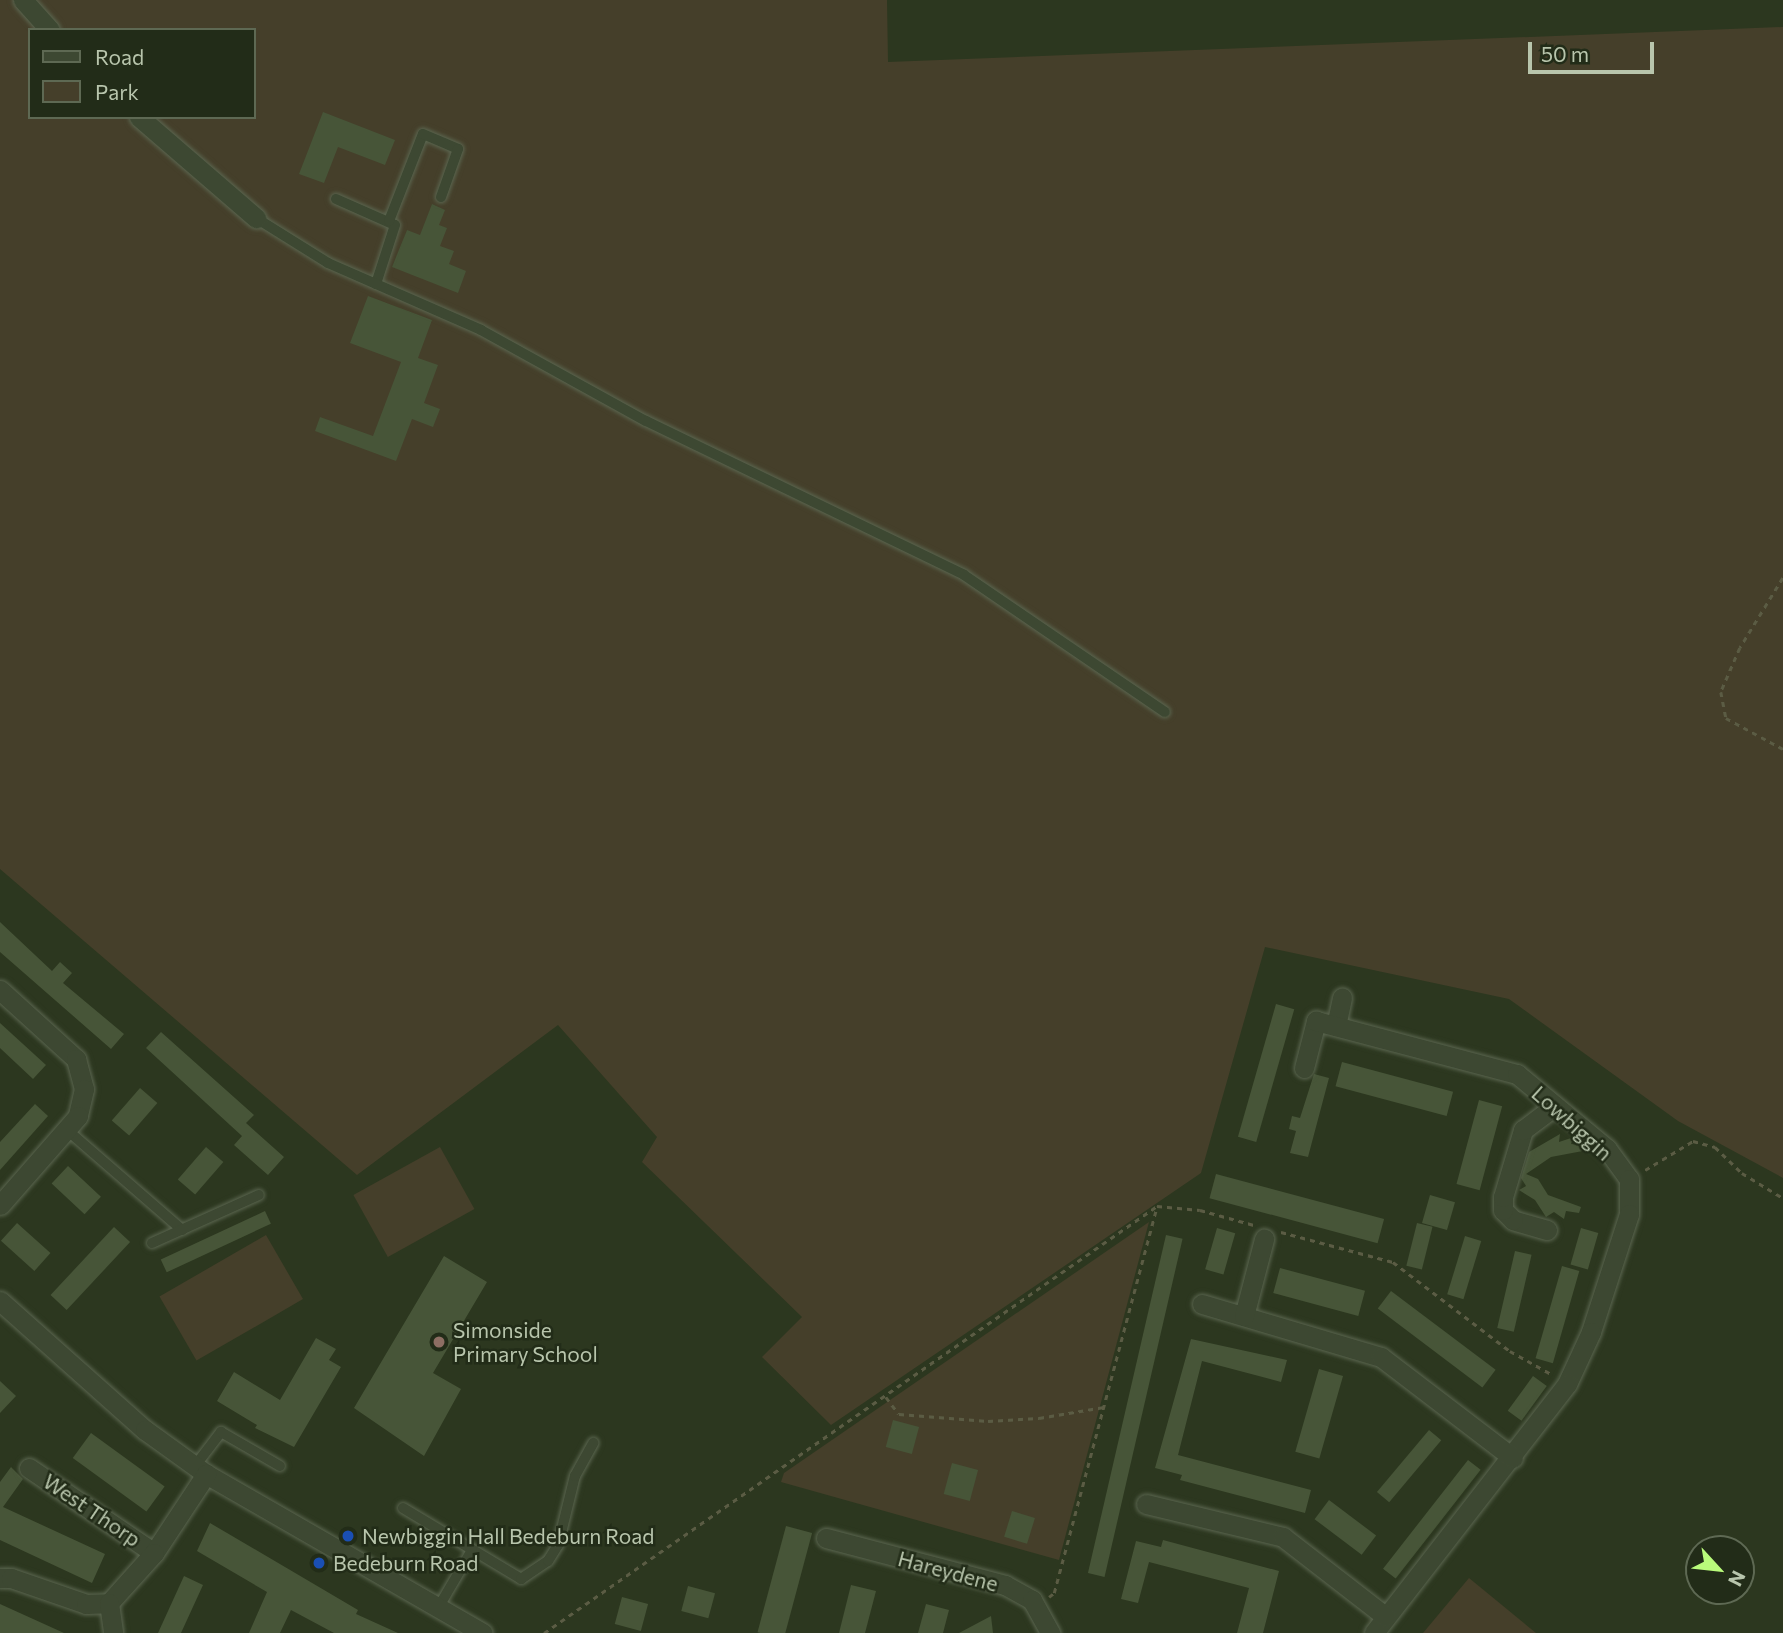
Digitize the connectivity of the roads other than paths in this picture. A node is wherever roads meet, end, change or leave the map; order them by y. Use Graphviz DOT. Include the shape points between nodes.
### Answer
graph roads {
  1 [pos="23,0"];
  2 [pos="48,28"];
  3 [pos="141,119"];
  4 [pos="441,197"];
  5 [pos="336,200"];
  6 [pos="256,218"];
  7 [pos="389,221"];
  8 [pos="376,284"];
  9 [pos="1165,712"];
  10 [pos="0,990"];
  11 [pos="1342,998"];
  12 [pos="1336,1026"];
  13 [pos="1304,1068"];
  14 [pos="1555,1106"];
  15 [pos="66,1129"];
  16 [pos="259,1195"];
  17 [pos="0,1205"];
  18 [pos="181,1230"];
  19 [pos="1547,1230"];
  20 [pos="1269,1233"];
  21 [pos="152,1243"];
  22 [pos="1,1303"];
  23 [pos="1202,1304"];
  24 [pos="1244,1316"];
  25 [pos="593,1443"];
  26 [pos="1513,1458"];
  27 [pos="280,1466"];
  28 [pos="29,1468"];
  29 [pos="201,1470"];
  30 [pos="1146,1504"];
  31 [pos="403,1508"];
  32 [pos="826,1538"];
  33 [pos="472,1550"];
  34 [pos="154,1553"];
  35 [pos="0,1578"];
  36 [pos="109,1603"];
  37 [pos="438,1608"];
  38 [pos="1386,1617"];
  39 [pos="113,1633"];
  40 [pos="482,1633"];
  41 [pos="1050,1633"];
  42 [pos="1374,1633"];
  1 -- 2 [label="street"];
  3 -- 6 [label="street"];
  4 -- 7 [label="lane" via="458,149 424,134"];
  5 -- 7 [label="lane"];
  6 -- 8 [label="lane" via="328,263"];
  7 -- 8 [label="lane" via="396,229"];
  8 -- 9 [label="lane" via="481,330 646,421 964,575"];
  10 -- 15 [label="street" via="76,1059 84,1089 78,1116"];
  11 -- 12 [label="street"];
  12 -- 13 [label="street" via="1316,1021"];
  12 -- 14 [label="street, Lowbiggin" via="1517,1074"];
  14 -- 19 [label="street" via="1522,1130 1503,1197 1503,1210 1514,1220"];
  14 -- 26 [label="street, Lowbiggin" via="1606,1149 1629,1180 1629,1214 1591,1332 1567,1384"];
  15 -- 17 [label="street"];
  15 -- 18 [label="lane"];
  16 -- 18 [label="lane"];
  18 -- 21 [label="lane"];
  20 -- 24 [label="street"];
  22 -- 29 [label="street" via="145,1430"];
  23 -- 24 [label="street"];
  24 -- 26 [label="street" via="1381,1357"];
  25 -- 33 [label="lane" via="575,1476 558,1545 548,1561 521,1579"];
  26 -- 38 [label="street, Lowbiggin"];
  27 -- 29 [label="lane" via="221,1432"];
  28 -- 34 [label="street, West Thorp"];
  29 -- 34 [label="street, West Thorp"];
  29 -- 37 [label="street"];
  30 -- 38 [label="street" via="1283,1537"];
  31 -- 33 [label="lane"];
  32 -- 41 [label="street, Hareydene" via="1005,1585 1036,1608"];
  33 -- 37 [label="lane"];
  34 -- 36 [label="street, West Thorp"];
  35 -- 36 [label="street" via="86,1604"];
  36 -- 39 [label="street"];
  37 -- 40 [label="street"];
  38 -- 42 [label="street, Lowbiggin"];
}
